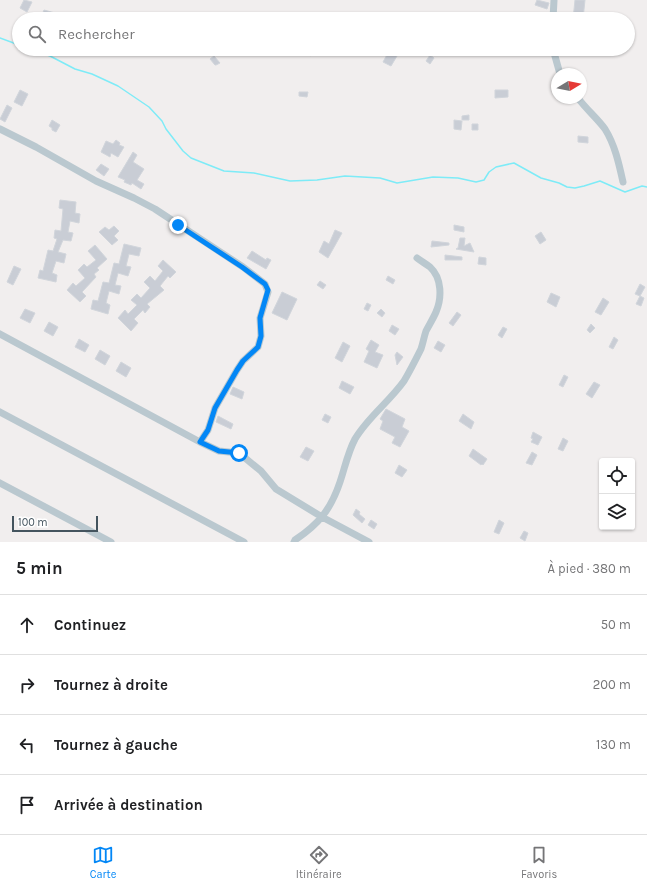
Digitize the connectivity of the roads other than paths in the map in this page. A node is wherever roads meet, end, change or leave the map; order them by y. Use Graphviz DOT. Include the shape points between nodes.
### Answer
graph roads {
  1 [pos="554,0"];
  2 [pos="553,12"];
  3 [pos="554,56"];
  4 [pos="558,68"];
  5 [pos="583,104"];
  6 [pos="0,129"];
  7 [pos="623,182"];
  8 [pos="417,258"];
  9 [pos="0,334"];
  10 [pos="0,412"];
  11 [pos="200,442"];
  12 [pos="0,483"];
  13 [pos="322,517"];
  14 [pos="111,542"];
  15 [pos="244,542"];
  16 [pos="294,542"];
  17 [pos="369,542"];
  1 -- 2 [label="street"];
  3 -- 4 [label="street"];
  5 -- 7 [label="street" via="605,129 617,155"];
  6 -- 11 [label="street" via="96,181 155,209 265,284 268,292 260,318 261,336 258,347 237,370 215,408 208,430"];
  8 -- 13 [label="street" via="430,267 439,282 439,304 436,314 403,381 364,424 354,441 330,507"];
  9 -- 11 [label="street"];
  10 -- 15 [label="street"];
  11 -- 13 [label="street" via="219,451 239,453 261,471 276,489"];
  12 -- 14 [label="street"];
  13 -- 16 [label="street"];
  13 -- 17 [label="street"];
}
